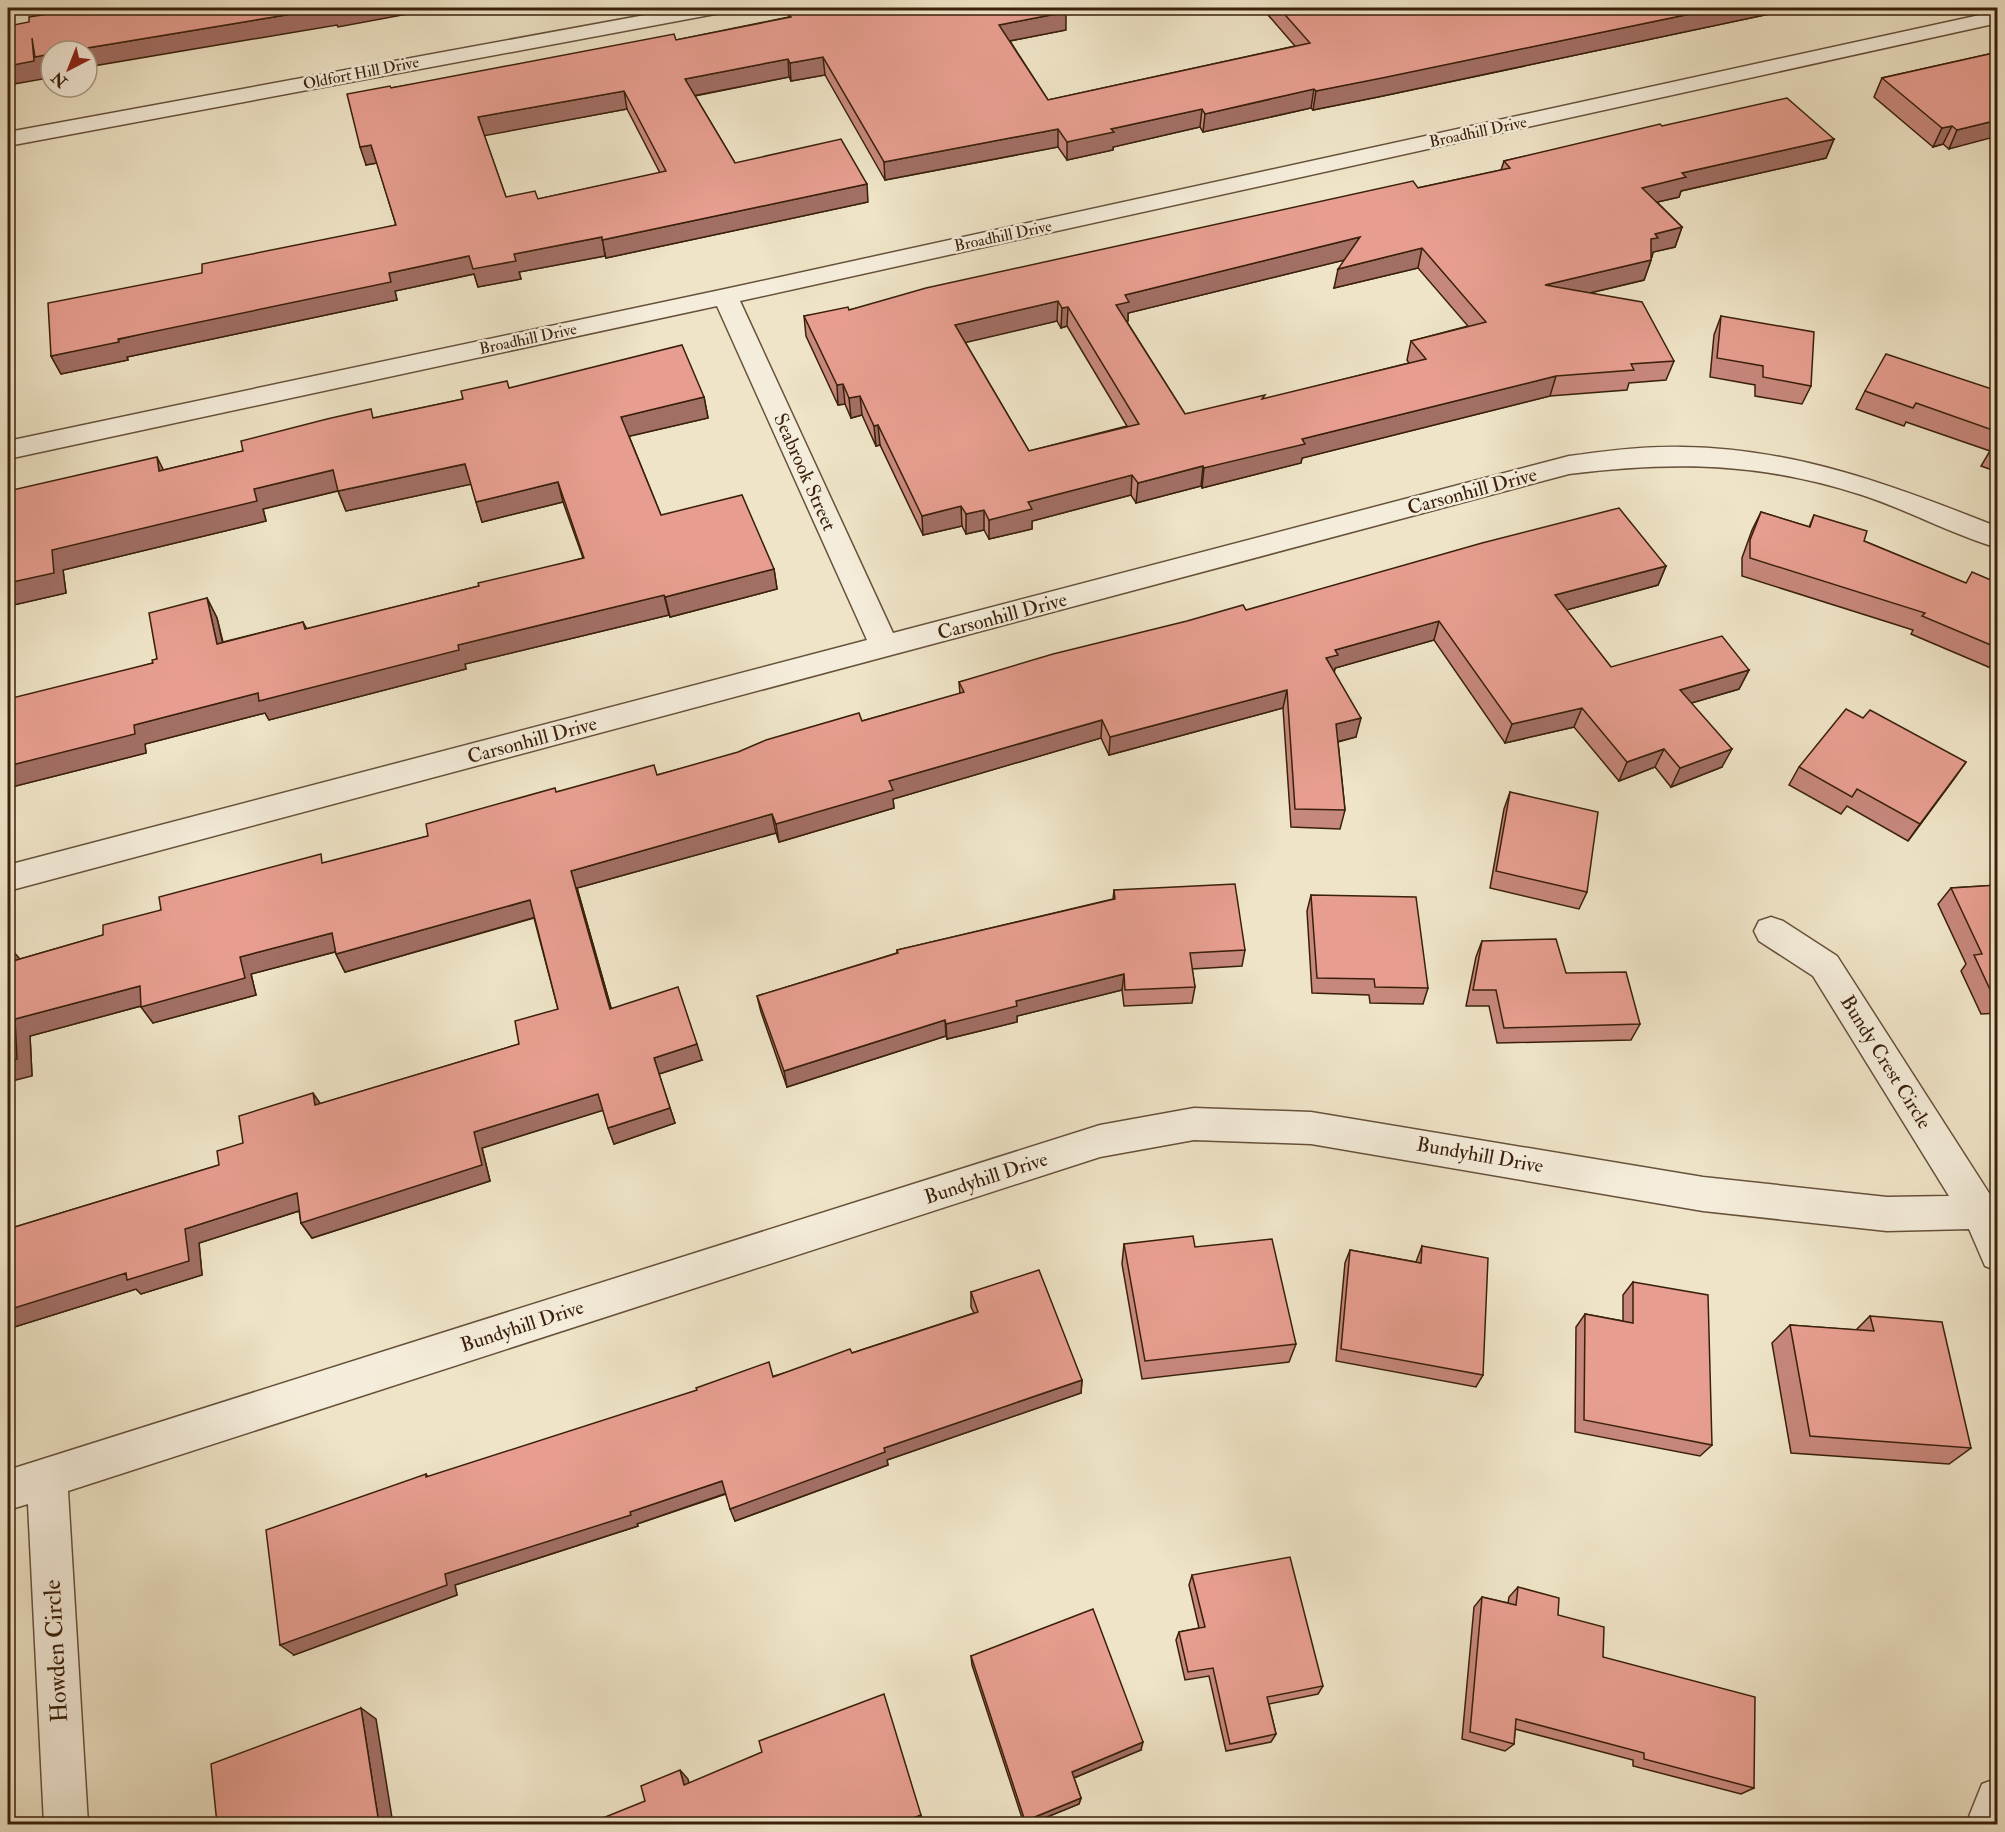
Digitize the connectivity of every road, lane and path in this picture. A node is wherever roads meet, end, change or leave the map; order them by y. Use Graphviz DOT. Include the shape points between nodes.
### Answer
graph roads {
  1 [pos="715,8"];
  2 [pos="1998,17"];
  3 [pos="8,139"];
  4 [pos="725,297"];
  5 [pos="8,450"];
  6 [pos="1998,538"];
  7 [pos="885,647"];
  8 [pos="8,878"];
  9 [pos="1771,931"];
  10 [pos="1989,1210"];
  11 [pos="1998,1254"];
  12 [pos="47,1477"];
  13 [pos="8,1490"];
  14 [pos="1998,1800"];
  15 [pos="66,1824"];
  16 [pos="1988,1824"];
  1 -- 3 [label="street, Oldfort Hill Drive"];
  2 -- 4 [label="street, Broadhill Drive"];
  4 -- 5 [label="street, Broadhill Drive"];
  4 -- 7 [label="street, Seabrook Street"];
  6 -- 7 [label="street, Carsonhill Drive" via="1898,497 1765,462 1695,456 1635,458 1569,465"];
  7 -- 8 [label="street, Carsonhill Drive"];
  9 -- 10 [label="street, Bundy Crest Circle" via="1825,966"];
  10 -- 11 [label="street, Bundy Crest Circle"];
  10 -- 12 [label="street, Bundyhill Drive" via="1887,1214 1793,1205 1703,1194 1311,1128 1194,1124 1100,1142"];
  12 -- 13 [label="street, Bundyhill Drive"];
  12 -- 15 [label="street, Howden Circle"];
  14 -- 16 [label="street"];
}
